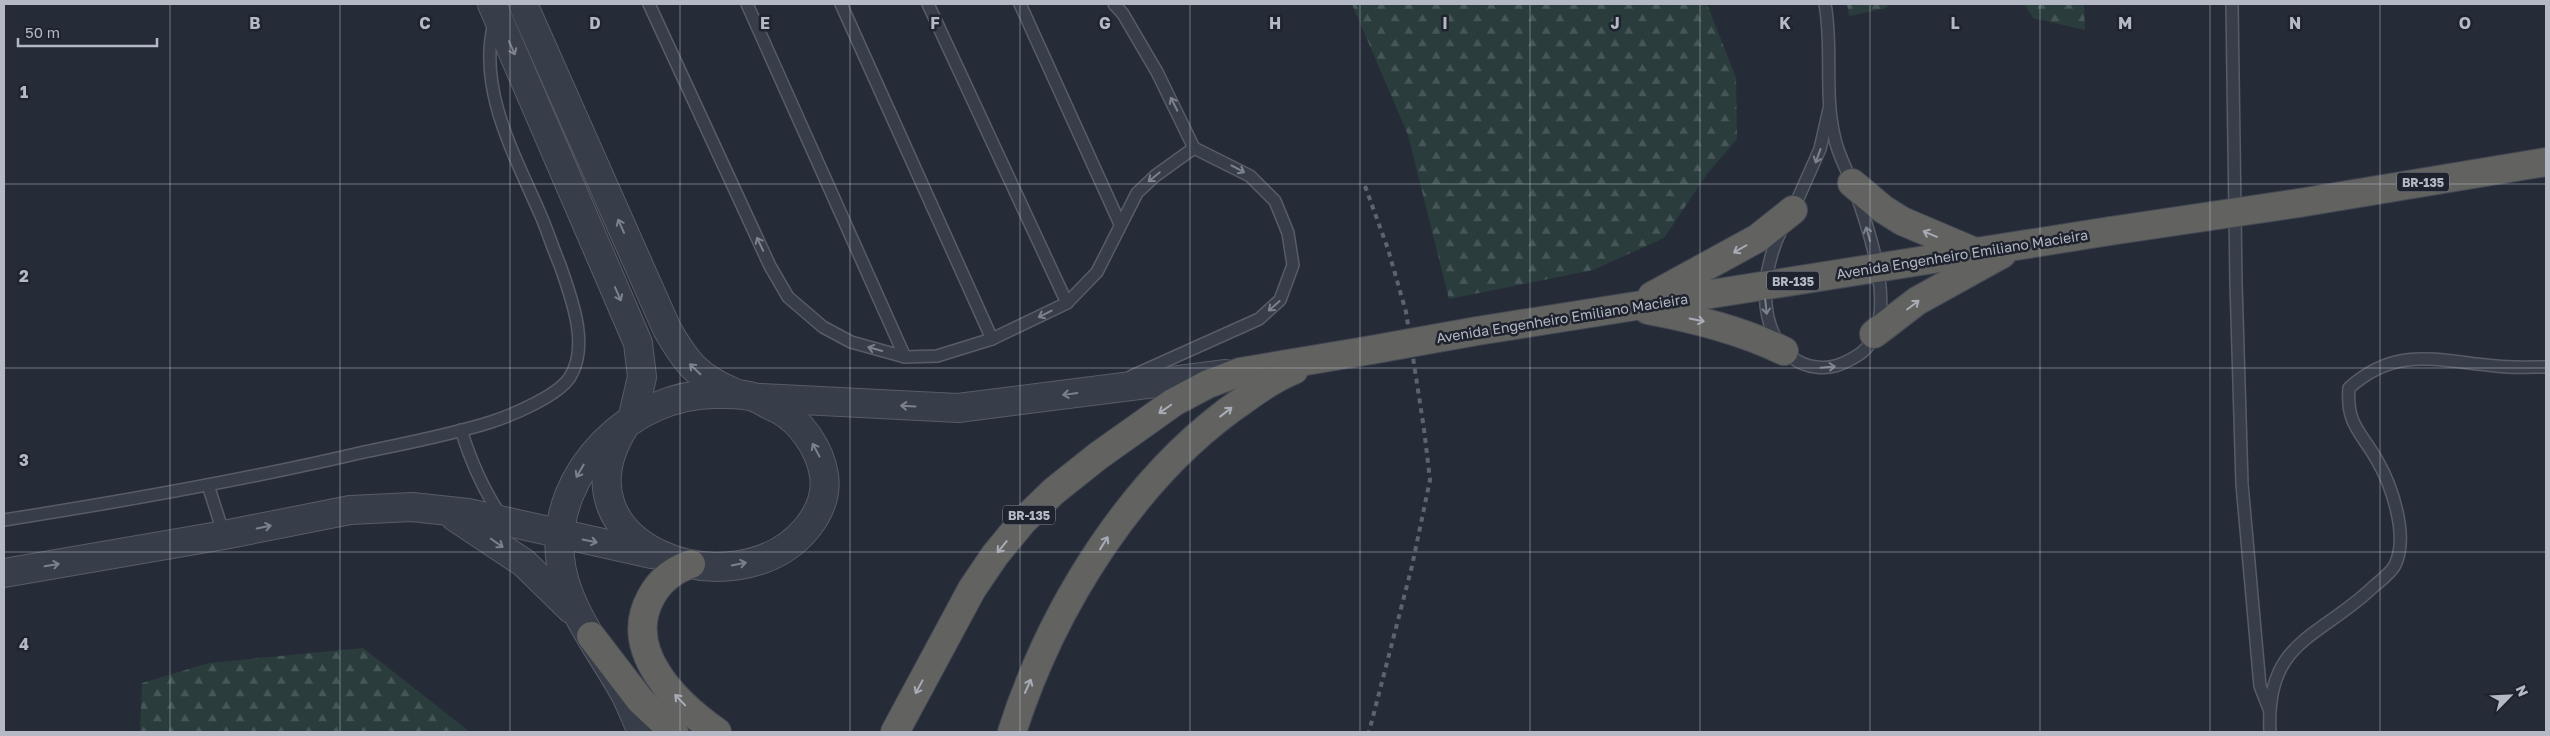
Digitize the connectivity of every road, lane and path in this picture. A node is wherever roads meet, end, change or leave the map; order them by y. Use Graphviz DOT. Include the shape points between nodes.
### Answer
graph roads {
  1 [pos="523,4"];
  2 [pos="532,4"];
  3 [pos="649,4"];
  4 [pos="747,4"];
  5 [pos="841,4"];
  6 [pos="928,4"];
  7 [pos="1020,4"];
  8 [pos="1114,4"];
  9 [pos="1825,4"];
  10 [pos="2232,4"];
  11 [pos="494,9"];
  12 [pos="551,68"];
  13 [pos="1829,109"];
  14 [pos="1194,148"];
  15 [pos="2546,162"];
  16 [pos="1852,182"];
  17 [pos="1793,210"];
  18 [pos="1120,224"];
  19 [pos="2017,245"];
  20 [pos="1975,252"];
  21 [pos="1878,267"];
  22 [pos="1767,285"];
  23 [pos="1067,304"];
  24 [pos="1632,306"];
  25 [pos="1874,334"];
  26 [pos="992,339"];
  27 [pos="1784,351"];
  28 [pos="905,357"];
  29 [pos="1318,360"];
  30 [pos="2546,367"];
  31 [pos="1240,372"];
  32 [pos="1103,389"];
  33 [pos="746,396"];
  34 [pos="629,422"];
  35 [pos="461,430"];
  36 [pos="208,485"];
  37 [pos="440,509"];
  38 [pos="4,520"];
  39 [pos="504,520"];
  40 [pos="560,534"];
  41 [pos="224,535"];
  42 [pos="660,556"];
  43 [pos="691,564"];
  44 [pos="4,573"];
  45 [pos="591,636"];
  46 [pos="2268,709"];
  47 [pos="642,732"];
  48 [pos="674,732"];
  49 [pos="717,732"];
  50 [pos="895,732"];
  51 [pos="1012,732"];
  52 [pos="2270,732"];
  1 -- 12 [label="street"];
  2 -- 12 [label="lane"];
  28 -- 3 [label="lane, one-way" via="851,342 823,327 788,297 766,257"];
  4 -- 28 [label="lane"];
  5 -- 26 [label="lane"];
  6 -- 23 [label="lane"];
  7 -- 18 [label="lane"];
  14 -- 8 [label="lane, one-way" via="1157,72"];
  9 -- 13 [label="lane"];
  10 -- 46 [label="lane" via="2242,484 2260,686"];
  11 -- 34 [label="street, one-way" via="636,337 642,376"];
  11 -- 35 [label="lane" via="490,42 494,97 513,154 542,217 567,286 575,311 578,356 570,377 557,391 493,421"];
  33 -- 12 [label="street, one-way" via="711,383 680,352"];
  13 -- 16 [label="lane" via="1839,155"];
  13 -- 17 [label="lane, one-way" via="1820,150"];
  14 -- 18 [label="lane, one-way" via="1137,192"];
  14 -- 32 [label="lane, one-way" via="1250,176 1275,201 1288,233 1292,257 1287,283 1280,300 1259,319"];
  15 -- 19 [label="highway, Avenida Engenheiro Emiliano Macieira / BR-135, bridge" via="2299,204"];
  20 -- 16 [label="highway, one-way" via="1902,222"];
  21 -- 16 [label="lane, one-way"];
  17 -- 22 [label="lane" via="1773,248"];
  17 -- 24 [label="highway, one-way" via="1758,238"];
  18 -- 23 [label="lane" via="1097,272"];
  19 -- 20 [label="highway, Avenida Engenheiro Emiliano Macieira / BR-135"];
  25 -- 19 [label="highway, one-way" via="1918,301"];
  20 -- 21 [label="highway, Avenida Engenheiro Emiliano Macieira / BR-135"];
  21 -- 22 [label="highway, Avenida Engenheiro Emiliano Macieira / BR-135"];
  21 -- 25 [label="lane" via="1881,308"];
  22 -- 24 [label="highway, Avenida Engenheiro Emiliano Macieira / BR-135"];
  22 -- 27 [label="lane, one-way" via="1768,322"];
  23 -- 26 [label="lane, one-way"];
  24 -- 27 [label="highway, one-way" via="1706,322"];
  24 -- 29 [label="highway, Avenida Engenheiro Emiliano Macieira / BR-135, bridge"];
  27 -- 25 [label="lane, one-way" via="1798,362 1830,368 1860,354"];
  26 -- 28 [label="lane" via="937,356"];
  29 -- 31 [label="highway, Avenida Engenheiro Emiliano Macieira / BR-135"];
  51 -- 29 [label="highway, Avenida Engenheiro Emiliano Macieira / BR-135, one-way" via="1025,691 1055,629 1108,537 1155,479 1198,435 1253,393 1286,373"];
  30 -- 46 [label="lane" via="2420,359 2390,363 2366,373 2349,388 2348,403 2354,425 2392,490 2401,534 2395,566 2367,593 2294,648 2274,681"];
  31 -- 32 [label="street"];
  31 -- 50 [label="highway, Avenida Engenheiro Emiliano Macieira / BR-135, one-way" via="1174,402 1098,456 1023,521 972,589"];
  32 -- 33 [label="street, one-way" via="958,408"];
  33 -- 34 [label="street" via="705,394 686,397 664,403"];
  43 -- 33 [label="street, one-way" via="726,567 769,555 801,535 813,521 822,500 823,469 808,437 784,412"];
  34 -- 40 [label="street, one-way" via="607,438 582,467 574,483"];
  34 -- 42 [label="street" via="614,443 608,461 608,493 612,509 631,536"];
  35 -- 36 [label="lane" via="286,471"];
  35 -- 39 [label="lane" via="483,489"];
  36 -- 38 [label="lane"];
  36 -- 41 [label="lane"];
  37 -- 39 [label="street"];
  41 -- 37 [label="street, one-way" via="350,510 383,507"];
  37 -- 45 [label="street, one-way" via="468,524 524,563 570,607"];
  39 -- 40 [label="street"];
  40 -- 42 [label="street, one-way"];
  40 -- 45 [label="street" via="560,556 566,585"];
  44 -- 41 [label="street, one-way"];
  42 -- 43 [label="street"];
  49 -- 43 [label="highway, one-way" via="683,704 663,682 654,670 643,638 645,612 653,593 673,571"];
  45 -- 47 [label="street" via="625,694"];
  45 -- 48 [label="highway" via="640,700"];
  46 -- 52 [label="lane"];
}
